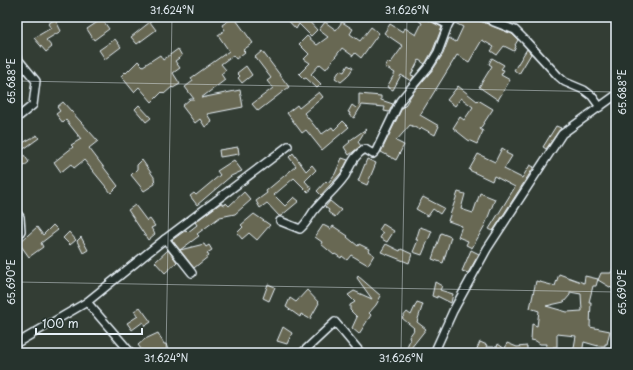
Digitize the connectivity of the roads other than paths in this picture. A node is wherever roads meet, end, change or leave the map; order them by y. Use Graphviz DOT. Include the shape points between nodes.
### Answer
graph roads {
  1 [pos="433,17"];
  2 [pos="453,17"];
  3 [pos="482,17"];
  4 [pos="448,25"];
  5 [pos="17,58"];
  6 [pos="616,95"];
  7 [pos="600,106"];
  8 [pos="17,118"];
  9 [pos="288,146"];
  10 [pos="17,213"];
  11 [pos="280,222"];
  12 [pos="17,237"];
  13 [pos="165,239"];
  14 [pos="192,273"];
  15 [pos="87,302"];
  16 [pos="17,343"];
  17 [pos="131,353"];
  18 [pos="302,353"];
  19 [pos="362,353"];
  20 [pos="434,353"];
  1 -- 4 [label="street"];
  2 -- 4 [label="street"];
  3 -- 7 [label="street" via="514,30 564,82 584,90"];
  4 -- 11 [label="street" via="438,52 400,101 376,151 373,154 365,149 359,152 344,176 300,229"];
  5 -- 8 [label="street" via="36,81 33,105"];
  6 -- 7 [label="street"];
  7 -- 20 [label="street" via="562,134 488,249 452,311"];
  9 -- 13 [label="street"];
  10 -- 12 [label="street" via="20,217 21,231"];
  13 -- 14 [label="street"];
  13 -- 15 [label="street"];
  15 -- 16 [label="street"];
  15 -- 17 [label="street"];
  18 -- 19 [label="street" via="335,322"];
}
